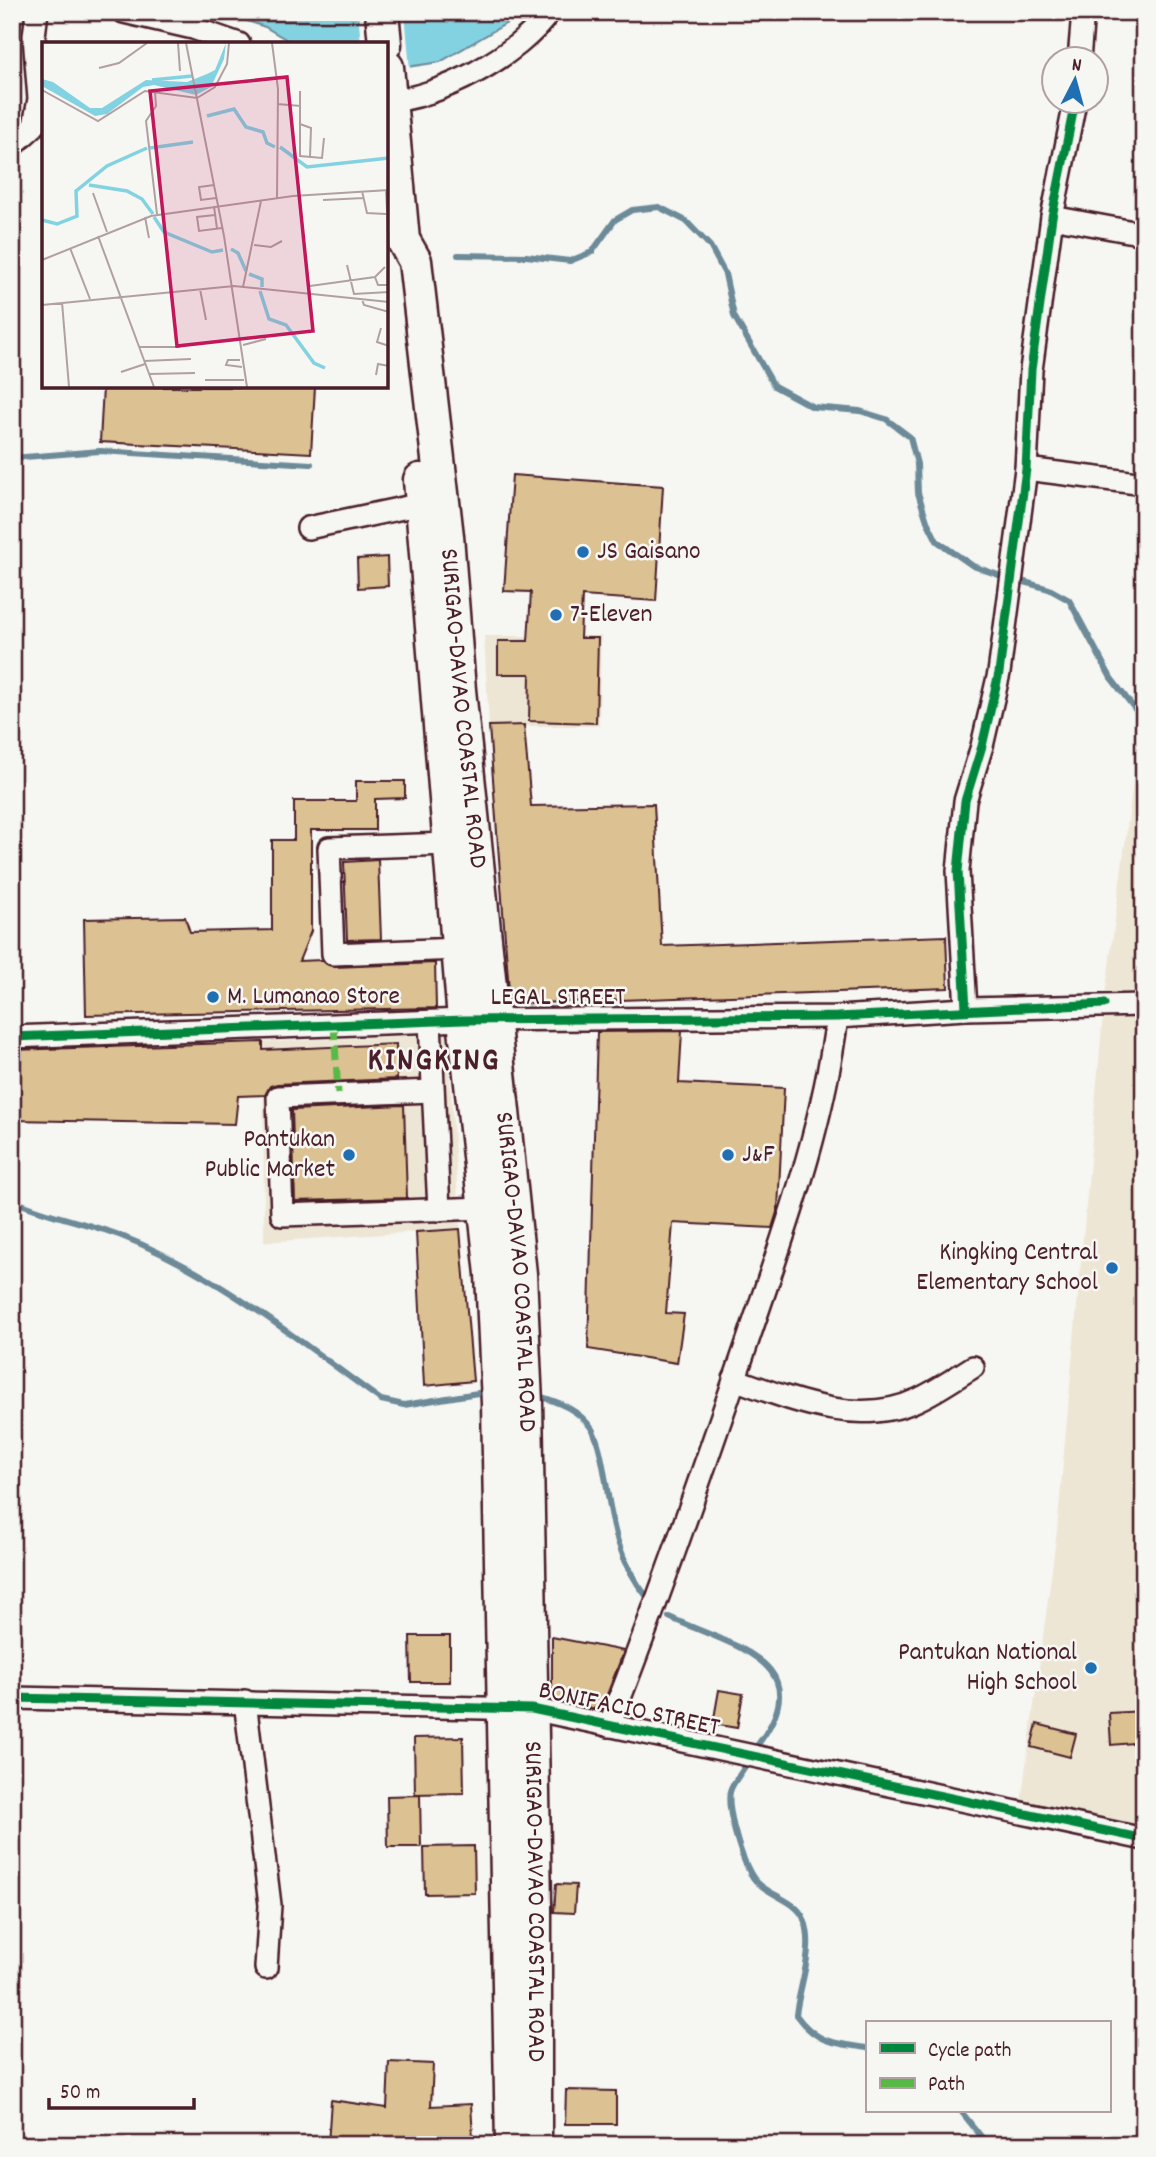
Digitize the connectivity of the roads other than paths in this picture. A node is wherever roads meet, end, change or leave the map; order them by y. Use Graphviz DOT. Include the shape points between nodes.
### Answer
graph roads {
  1 [pos="37,12"];
  2 [pos="124,12"];
  3 [pos="382,12"];
  4 [pos="549,12"];
  5 [pos="1083,12"];
  6 [pos="233,42"];
  7 [pos="384,42"];
  8 [pos="1080,46"];
  9 [pos="388,89"];
  10 [pos="1072,116"];
  11 [pos="12,146"];
  12 [pos="1052,217"];
  13 [pos="1144,234"];
  14 [pos="403,240"];
  15 [pos="1026,469"];
  16 [pos="1138,483"];
  17 [pos="422,504"];
  18 [pos="308,528"];
  19 [pos="436,536"];
  20 [pos="447,690"];
  21 [pos="449,844"];
  22 [pos="458,949"];
  23 [pos="1144,1005"];
  24 [pos="966,1009"];
  25 [pos="837,1017"];
  26 [pos="479,1020"];
  27 [pos="430,1022"];
  28 [pos="12,1037"];
  29 [pos="433,1091"];
  30 [pos="486,1208"];
  31 [pos="439,1210"];
  32 [pos="974,1367"];
  33 [pos="734,1380"];
  34 [pos="512,1403"];
  35 [pos="12,1698"];
  36 [pos="245,1701"];
  37 [pos="518,1709"];
  38 [pos="610,1726"];
  39 [pos="1144,1839"];
  40 [pos="522,1905"];
  41 [pos="266,1968"];
  42 [pos="512,2145"];
  43 [pos="535,2145"];
  1 -- 11 [label="street" via="34,36 39,99 34,126"];
  2 -- 6 [label="street"];
  3 -- 7 [label="highway"];
  4 -- 9 [label="street" via="523,41 474,72 428,91"];
  5 -- 8 [label="street"];
  9 -- 14 [label="highway, SURIGAO-DAVAO COASTAL ROAD"];
  10 -- 12 [label="street"];
  12 -- 13 [label="street"];
  12 -- 15 [label="street" via="1031,370"];
  14 -- 17 [label="highway, SURIGAO-DAVAO COASTAL ROAD" via="396,263"];
  14 -- 19 [label="highway, SURIGAO-DAVAO COASTAL ROAD" via="415,261"];
  15 -- 16 [label="street"];
  15 -- 24 [label="street" via="999,673 965,801 958,871"];
  17 -- 18 [label="street"];
  17 -- 19 [label="highway, SURIGAO-DAVAO COASTAL ROAD"];
  19 -- 20 [label="highway, SURIGAO-DAVAO COASTAL ROAD"];
  20 -- 21 [label="highway, SURIGAO-DAVAO COASTAL ROAD"];
  20 -- 26 [label="highway, SURIGAO-DAVAO COASTAL ROAD"];
  21 -- 22 [label="highway, SURIGAO-DAVAO COASTAL ROAD"];
  21 -- 22 [label="street" via="329,848 333,954"];
  22 -- 26 [label="highway, SURIGAO-DAVAO COASTAL ROAD"];
  23 -- 24 [label="street, LEGAL STREET"];
  24 -- 25 [label="street, LEGAL STREET"];
  25 -- 26 [label="street, LEGAL STREET"];
  25 -- 33 [label="street" via="818,1124"];
  26 -- 27 [label="street, LEGAL STREET"];
  26 -- 30 [label="highway, SURIGAO-DAVAO COASTAL ROAD"];
  26 -- 34 [label="highway, SURIGAO-DAVAO COASTAL ROAD" via="520,1274"];
  27 -- 28 [label="street, LEGAL STREET"];
  27 -- 29 [label="street"];
  29 -- 31 [label="street"];
  29 -- 31 [label="street" via="278,1097 282,1215"];
  30 -- 31 [label="street"];
  30 -- 34 [label="highway, SURIGAO-DAVAO COASTAL ROAD"];
  32 -- 33 [label="street" via="915,1401 878,1410 797,1402"];
  33 -- 38 [label="street"];
  34 -- 37 [label="highway, SURIGAO-DAVAO COASTAL ROAD"];
  35 -- 36 [label="street, BONIFACIO STREET"];
  36 -- 37 [label="street, BONIFACIO STREET"];
  36 -- 41 [label="street" via="270,1905"];
  37 -- 38 [label="street, BONIFACIO STREET"];
  37 -- 40 [label="highway, SURIGAO-DAVAO COASTAL ROAD"];
  38 -- 39 [label="street, BONIFACIO STREET"];
  40 -- 42 [label="highway, SURIGAO-DAVAO COASTAL ROAD"];
  40 -- 43 [label="highway, SURIGAO-DAVAO COASTAL ROAD"];
}
